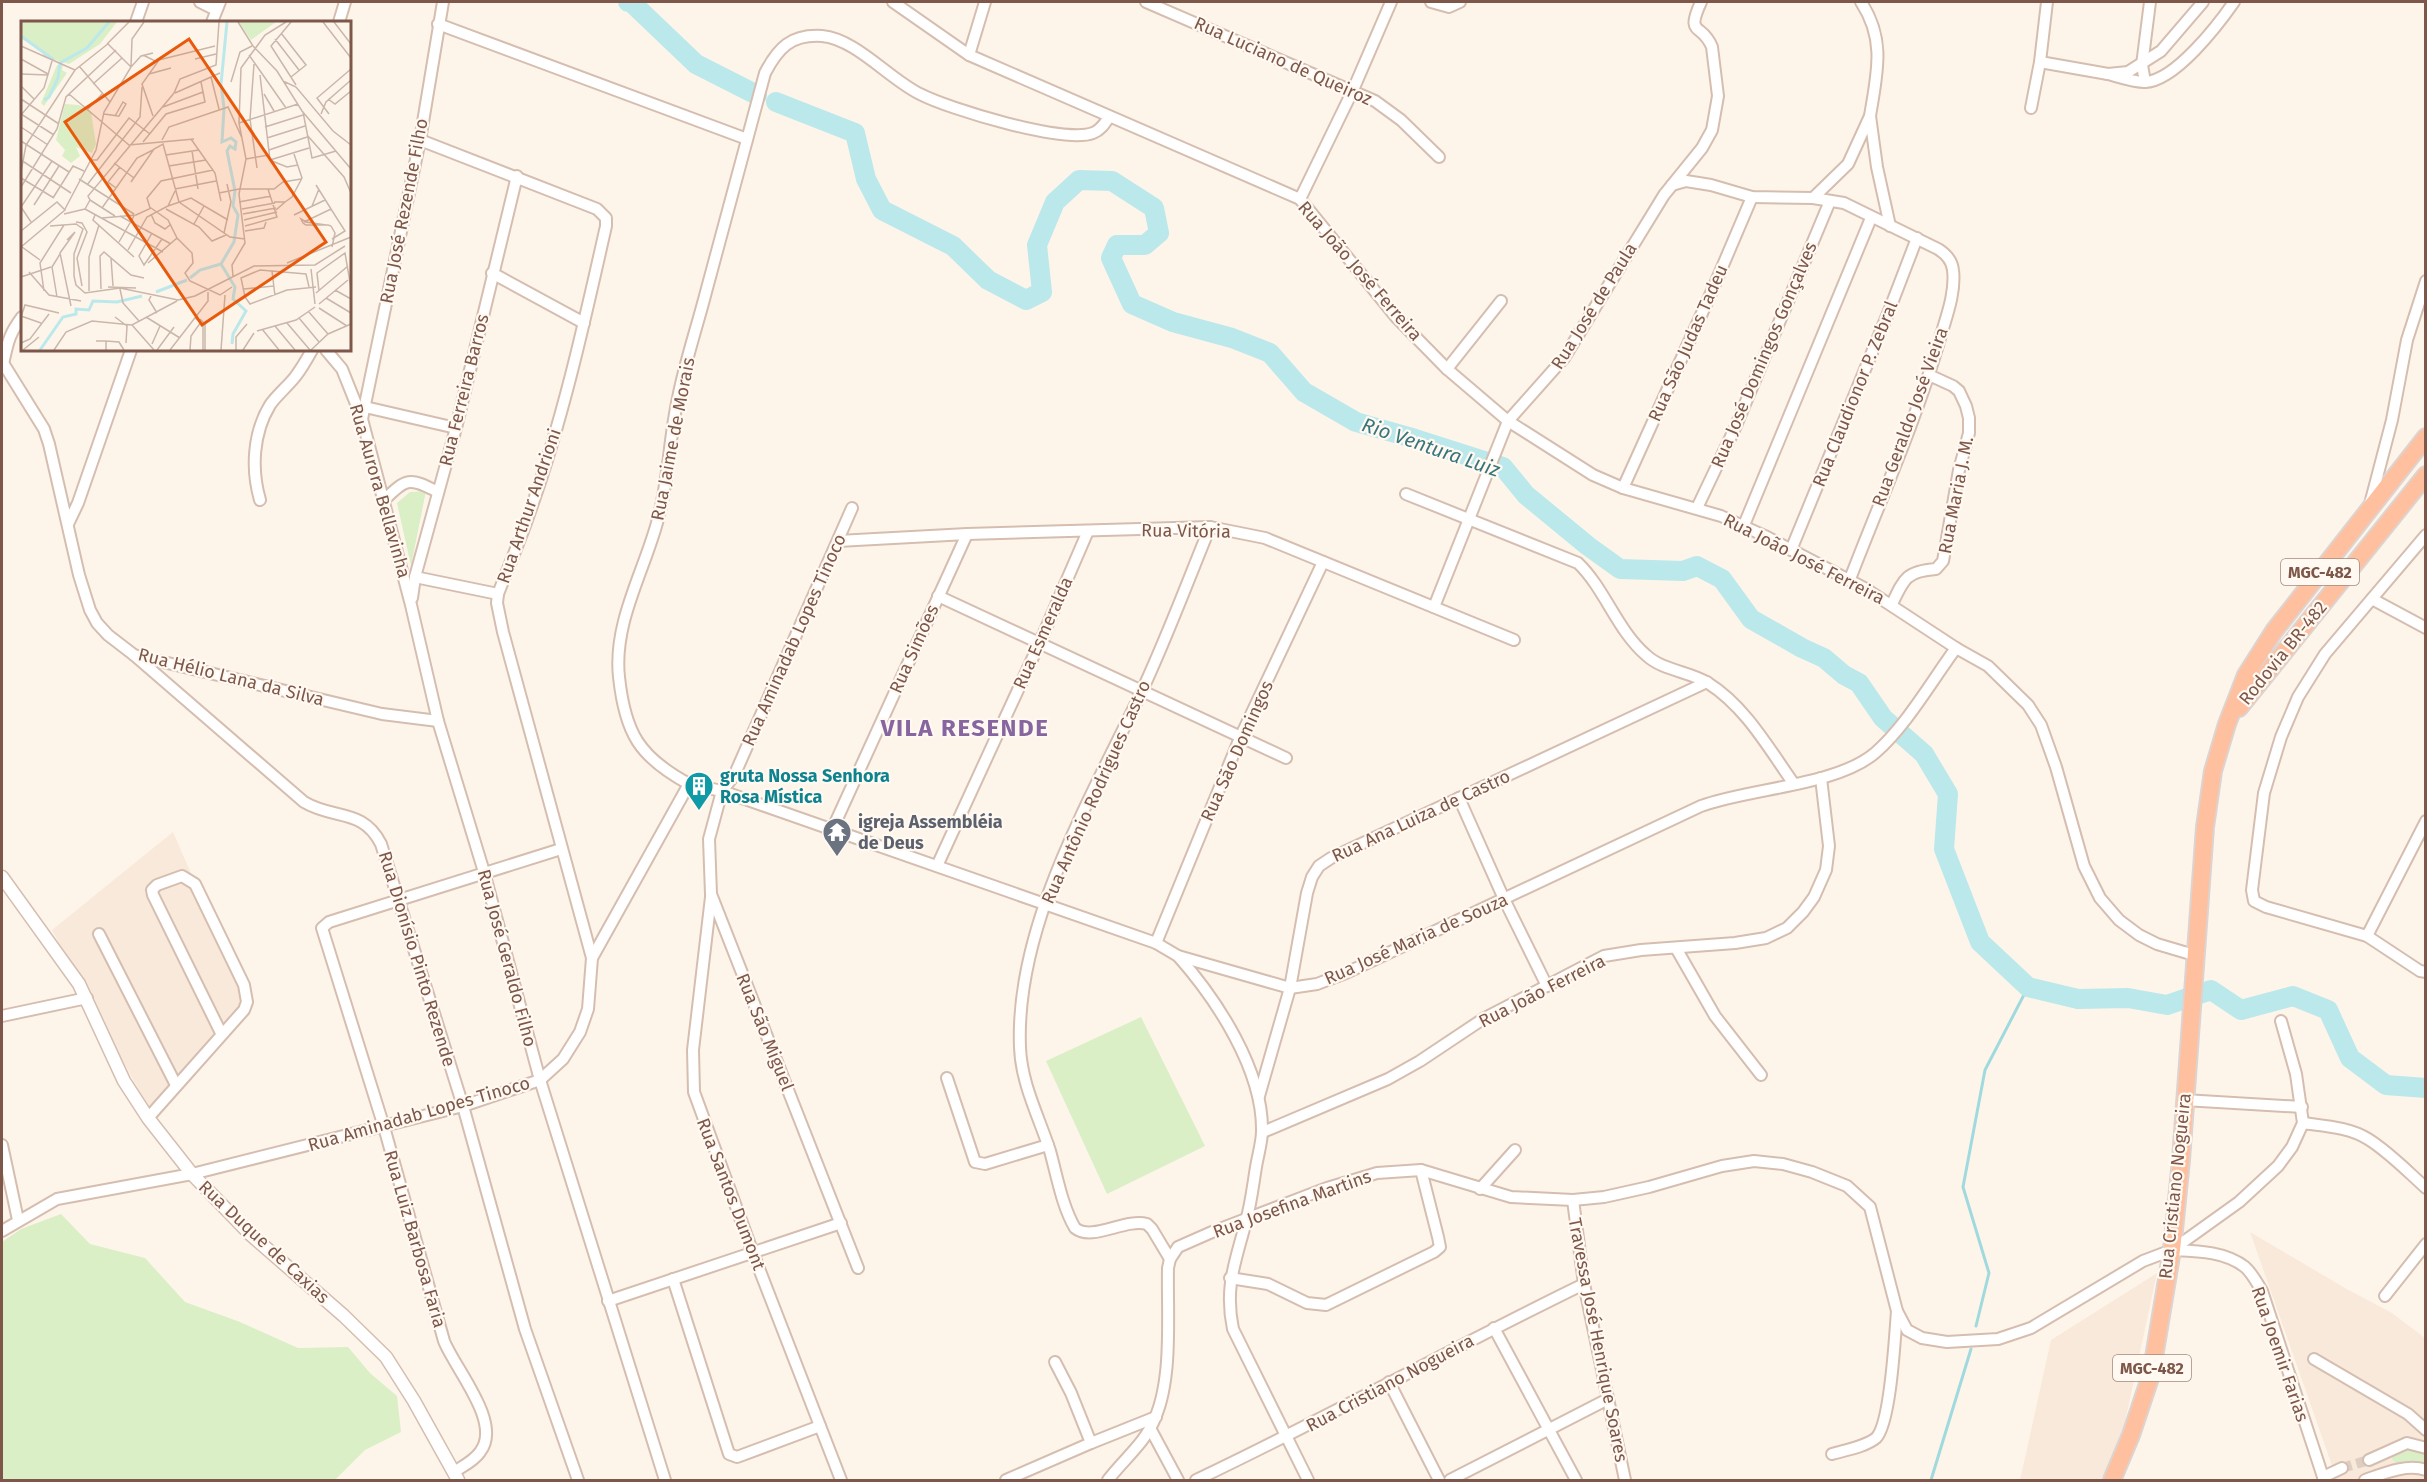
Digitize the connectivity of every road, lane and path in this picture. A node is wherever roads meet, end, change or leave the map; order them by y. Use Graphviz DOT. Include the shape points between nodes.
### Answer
graph roads {
  1 [pos="143,2"];
  2 [pos="200,2"];
  3 [pos="345,2"];
  4 [pos="443,2"];
  5 [pos="893,2"];
  6 [pos="985,2"];
  7 [pos="1146,2"];
  8 [pos="1391,2"];
  9 [pos="1431,2"];
  10 [pos="1461,2"];
  11 [pos="1701,2"];
  12 [pos="1861,2"];
  13 [pos="2047,2"];
  14 [pos="2150,2"];
  15 [pos="2203,2"];
  16 [pos="2234,2"];
  17 [pos="218,6"];
  18 [pos="136,21"];
  19 [pos="213,21"];
  20 [pos="339,21"];
  21 [pos="438,24"];
  22 [pos="969,55"];
  23 [pos="2040,62"];
  24 [pos="2142,65"];
  25 [pos="2108,74"];
  26 [pos="2145,82"];
  27 [pos="1353,90"];
  28 [pos="2031,108"];
  29 [pos="1870,116"];
  30 [pos="1109,117"];
  31 [pos="747,139"];
  32 [pos="420,140"];
  33 [pos="1439,157"];
  34 [pos="517,176"];
  35 [pos="1672,185"];
  36 [pos="1752,196"];
  37 [pos="1813,198"];
  38 [pos="1300,199"];
  39 [pos="1830,201"];
  40 [pos="1871,218"];
  41 [pos="1890,226"];
  42 [pos="1917,238"];
  43 [pos="492,273"];
  44 [pos="2426,281"];
  45 [pos="1501,301"];
  46 [pos="21,318"];
  47 [pos="584,323"];
  48 [pos="130,351"];
  49 [pos="311,351"];
  50 [pos="327,351"];
  51 [pos="2,365"];
  52 [pos="1447,369"];
  53 [pos="1929,375"];
  54 [pos="365,407"];
  55 [pos="362,419"];
  56 [pos="1508,421"];
  57 [pos="456,428"];
  58 [pos="2426,436"];
  59 [pos="2426,475"];
  60 [pos="1623,488"];
  61 [pos="438,492"];
  62 [pos="1406,494"];
  63 [pos="260,500"];
  64 [pos="384,500"];
  65 [pos="2370,507"];
  66 [pos="852,508"];
  67 [pos="1697,508"];
  68 [pos="1468,518"];
  69 [pos="68,524"];
  70 [pos="1744,525"];
  71 [pos="1210,527"];
  72 [pos="1088,531"];
  73 [pos="967,534"];
  74 [pos="2426,535"];
  75 [pos="838,541"];
  76 [pos="1791,550"];
  77 [pos="1323,562"];
  78 [pos="415,577"];
  79 [pos="1850,579"];
  80 [pos="498,594"];
  81 [pos="938,596"];
  82 [pos="2372,599"];
  83 [pos="1892,604"];
  84 [pos="411,605"];
  85 [pos="1434,607"];
  86 [pos="2426,628"];
  87 [pos="1514,640"];
  88 [pos="1040,642"];
  89 [pos="1956,648"];
  90 [pos="134,655"];
  91 [pos="1707,682"];
  92 [pos="1141,693"];
  93 [pos="2230,718"];
  94 [pos="438,721"];
  95 [pos="1240,738"];
  96 [pos="1286,758"];
  97 [pos="1821,778"];
  98 [pos="689,784"];
  99 [pos="1794,784"];
  100 [pos="722,791"];
  101 [pos="1459,798"];
  102 [pos="2426,821"];
  103 [pos="832,830"];
  104 [pos="561,849"];
  105 [pos="937,866"];
  106 [pos="484,872"];
  107 [pos="2,877"];
  108 [pos="711,894"];
  109 [pos="1504,900"];
  110 [pos="398,901"];
  111 [pos="1045,904"];
  112 [pos="99,934"];
  113 [pos="2367,936"];
  114 [pos="1156,943"];
  115 [pos="1676,948"];
  116 [pos="2194,955"];
  117 [pos="1179,956"];
  118 [pos="592,958"];
  119 [pos="2426,972"];
  120 [pos="1547,986"];
  121 [pos="1290,988"];
  122 [pos="87,998"];
  123 [pos="2,1016"];
  124 [pos="2282,1022"];
  125 [pos="2189,1027"];
  126 [pos="221,1033"];
  127 [pos="1761,1075"];
  128 [pos="947,1078"];
  129 [pos="540,1080"];
  130 [pos="176,1085"];
  131 [pos="1259,1096"];
  132 [pos="2184,1100"];
  133 [pos="463,1106"];
  134 [pos="2302,1107"];
  135 [pos="148,1118"];
  136 [pos="2303,1123"];
  137 [pos="384,1127"];
  138 [pos="1263,1132"];
  139 [pos="2,1145"];
  140 [pos="1048,1145"];
  141 [pos="1515,1150"];
  142 [pos="1421,1170"];
  143 [pos="192,1174"];
  144 [pos="2426,1188"];
  145 [pos="1480,1189"];
  146 [pos="1573,1200"];
  147 [pos="1247,1219"];
  148 [pos="18,1220"];
  149 [pos="841,1223"];
  150 [pos="2,1231"];
  151 [pos="2426,1244"];
  152 [pos="2172,1250"];
  153 [pos="753,1253"];
  154 [pos="1170,1259"];
  155 [pos="858,1268"];
  156 [pos="1230,1278"];
  157 [pos="673,1279"];
  158 [pos="1584,1284"];
  159 [pos="2385,1296"];
  160 [pos="608,1301"];
  161 [pos="1897,1311"];
  162 [pos="1494,1328"];
  163 [pos="2314,1359"];
  164 [pos="1055,1362"];
  165 [pos="1389,1382"];
  166 [pos="1608,1400"];
  167 [pos="1156,1417"];
  168 [pos="820,1426"];
  169 [pos="1150,1428"];
  170 [pos="1550,1429"];
  171 [pos="2426,1430"];
  172 [pos="1287,1437"];
  173 [pos="1091,1443"];
  174 [pos="2426,1448"];
  175 [pos="1832,1454"];
  176 [pos="2381,1454"];
  177 [pos="2369,1460"];
  178 [pos="2342,1468"];
  179 [pos="2426,1470"];
  180 [pos="2385,1473"];
  181 [pos="2401,1475"];
  182 [pos="456,1476"];
  183 [pos="2323,1479"];
  184 [pos="578,1480"];
  185 [pos="665,1480"];
  186 [pos="841,1480"];
  187 [pos="1006,1480"];
  188 [pos="1108,1480"];
  189 [pos="1178,1480"];
  190 [pos="1196,1480"];
  191 [pos="1308,1480"];
  192 [pos="1439,1480"];
  193 [pos="1450,1480"];
  194 [pos="1576,1480"];
  195 [pos="1625,1480"];
  196 [pos="2112,1480"];
  197 [pos="2365,1480"];
  1 -- 18 [label="street"];
  2 -- 17 [label="street"];
  3 -- 20 [label="street"];
  4 -- 21 [label="street, Rua José Rezende Filho"];
  5 -- 22 [label="street, Rua João José Ferreira"];
  6 -- 22 [label="street"];
  7 -- 27 [label="street, Rua Luciano de Queiroz"];
  8 -- 27 [label="street"];
  9 -- 10 [label="street" via="1449,7"];
  11 -- 35 [label="street, Rua José de Paula" via="1693,21 1712,47 1718,106 1708,139"];
  12 -- 29 [label="street" via="1877,40 1878,67"];
  13 -- 23 [label="street"];
  14 -- 24 [label="street"];
  15 -- 24 [label="street" via="2161,51"];
  16 -- 26 [label="street" via="2179,65 2166,75"];
  17 -- 19 [label="street"];
  21 -- 31 [label="street"];
  21 -- 32 [label="street, Rua José Rezende Filho"];
  22 -- 30 [label="street, Rua João José Ferreira"];
  23 -- 25 [label="street"];
  23 -- 28 [label="street"];
  24 -- 25 [label="street" via="2128,72"];
  24 -- 26 [label="street"];
  25 -- 26 [label="street"];
  27 -- 33 [label="street, Rua Luciano de Queiroz" via="1389,110"];
  27 -- 38 [label="street"];
  29 -- 37 [label="street" via="1848,164"];
  29 -- 41 [label="street" via="1876,168"];
  30 -- 31 [label="street, Rua Jaime de Morais" via="1099,130 1084,135 1011,125 920,94 842,42 824,36 805,36 787,42 774,56 765,73"];
  30 -- 38 [label="street, Rua João José Ferreira"];
  31 -- 98 [label="street, Rua Jaime de Morais" via="678,396 658,522 630,602 619,652 622,698 627,721 638,742 651,760"];
  32 -- 34 [label="street"];
  32 -- 54 [label="street, Rua José Rezende Filho"];
  34 -- 43 [label="street, Rua Ferreira Barros"];
  34 -- 47 [label="street, Rua Arthur Andrioni" via="604,215 606,226"];
  35 -- 36 [label="street, Rua Geraldo José Vieira" via="1686,181"];
  35 -- 56 [label="street, Rua José de Paula" via="1564,358"];
  36 -- 37 [label="street, Rua Geraldo José Vieira"];
  36 -- 60 [label="street, Rua São Judas Tadeu"];
  37 -- 39 [label="street, Rua Geraldo José Vieira"];
  38 -- 52 [label="street, Rua João José Ferreira" via="1381,300"];
  39 -- 40 [label="street, Rua Geraldo José Vieira" via="1844,203"];
  39 -- 67 [label="street, Rua José Domingos Gonçalves" via="1736,428"];
  40 -- 41 [label="street, Rua Geraldo José Vieira"];
  40 -- 70 [label="street"];
  41 -- 42 [label="street, Rua Geraldo José Vieira"];
  42 -- 53 [label="street, Rua Geraldo José Vieira" via="1947,255 1953,270 1949,309"];
  42 -- 76 [label="street, Rua Claudionor P. Zebral"];
  43 -- 47 [label="street"];
  43 -- 57 [label="street, Rua Ferreira Barros"];
  44 -- 65 [label="street" via="2407,340"];
  45 -- 52 [label="street"];
  46 -- 51 [label="street" via="11,332"];
  47 -- 80 [label="street, Rua Arthur Andrioni" via="529,516"];
  48 -- 69 [label="street"];
  49 -- 63 [label="street" via="270,405 260,427 254,481"];
  50 -- 55 [label="street, Rua Aurora Bellavinha" via="342,369"];
  51 -- 69 [label="street, Rua Hélio Lana da Silva" via="44,429"];
  52 -- 56 [label="street, Rua João José Ferreira"];
  53 -- 79 [label="street, Rua Geraldo José Vieira"];
  53 -- 83 [label="street, Rua Maria J. M." via="1959,391 1966,406 1969,433 1943,561 1936,569 1909,574"];
  54 -- 55 [label="street, Rua José Rezende Filho"];
  54 -- 57 [label="street"];
  55 -- 64 [label="street, Rua Aurora Bellavinha"];
  56 -- 60 [label="street, Rua João José Ferreira" via="1575,465"];
  56 -- 68 [label="street, Rua José de Paula"];
  57 -- 61 [label="street, Rua Ferreira Barros"];
  58 -- 65 [label="highway, Rodovia BR-482 / MGC-482"];
  59 -- 93 [label="highway, Rodovia BR-482 / MGC-482"];
  60 -- 67 [label="street, Rua João José Ferreira"];
  61 -- 64 [label="street" via="410,480"];
  61 -- 78 [label="street, Rua Ferreira Barros"];
  62 -- 68 [label="street"];
  64 -- 84 [label="street, Rua Aurora Bellavinha"];
  65 -- 93 [label="highway, Rodovia BR-482 / MGC-482" via="2274,631 2246,675"];
  66 -- 75 [label="street, Rua Aminadab Lopes Tinoco"];
  67 -- 70 [label="street, Rua João José Ferreira"];
  68 -- 85 [label="street, Rua José de Paula"];
  68 -- 91 [label="street" via="1578,563 1593,577 1645,655"];
  69 -- 90 [label="street, Rua Hélio Lana da Silva" via="90,610 108,635"];
  70 -- 76 [label="street, Rua João José Ferreira"];
  71 -- 72 [label="street, Rua Vitória"];
  71 -- 77 [label="street, Rua Vitória" via="1265,538"];
  71 -- 92 [label="street, Rua Antônio Rodrigues Castro"];
  72 -- 73 [label="street, Rua Vitória"];
  72 -- 88 [label="street, Rua Esmeralda"];
  73 -- 75 [label="street, Rua Vitória"];
  73 -- 81 [label="street, Rua Simões"];
  74 -- 82 [label="street"];
  75 -- 100 [label="street, Rua Aminadab Lopes Tinoco" via="740,765"];
  76 -- 79 [label="street, Rua João José Ferreira"];
  77 -- 85 [label="street, Rua Vitória"];
  77 -- 95 [label="street, Rua São Domingos"];
  78 -- 80 [label="street"];
  78 -- 84 [label="street, Rua Ferreira Barros"];
  79 -- 83 [label="street, Rua João José Ferreira"];
  80 -- 104 [label="street, Rua Arthur Andrioni" via="498,612"];
  81 -- 88 [label="street"];
  81 -- 103 [label="street, Rua Simões"];
  82 -- 86 [label="street"];
  82 -- 113 [label="street" via="2325,654 2298,697 2281,737 2264,793 2252,890 2254,901 2266,907"];
  83 -- 89 [label="street, Rua João José Ferreira"];
  84 -- 94 [label="street, Rua José Geraldo Filho"];
  85 -- 87 [label="street, Rua Vitória"];
  88 -- 92 [label="street"];
  88 -- 105 [label="street, Rua Esmeralda"];
  89 -- 97 [label="street, Rua José Maria de Souza" via="1874,754"];
  89 -- 116 [label="street, Rua João José Ferreira" via="1988,666 2028,705 2041,725 2084,866 2100,898 2139,936"];
  90 -- 94 [label="street, Rua Hélio Lana da Silva" via="382,714"];
  90 -- 110 [label="street, Rua Dionísio Pinto Rezende" via="304,802 324,812 365,822 375,831"];
  91 -- 99 [label="street" via="1741,710"];
  91 -- 101 [label="street, Rua Ana Luiza de Castro"];
  92 -- 95 [label="street"];
  92 -- 111 [label="street, Rua Antônio Rodrigues Castro"];
  93 -- 116 [label="highway, Rodovia BR-482 / MGC-482" via="2213,771"];
  94 -- 106 [label="street, Rua José Geraldo Filho"];
  95 -- 96 [label="street"];
  95 -- 114 [label="street, Rua São Domingos"];
  97 -- 99 [label="street, Rua José Maria de Souza"];
  97 -- 115 [label="street, Rua João Ferreira" via="1829,846 1826,870 1803,912 1787,928 1766,938"];
  98 -- 100 [label="street"];
  98 -- 118 [label="street, Rua Aminadab Lopes Tinoco"];
  99 -- 109 [label="street, Rua José Maria de Souza" via="1725,797 1701,806"];
  100 -- 103 [label="street, Rua José Maria de Souza"];
  100 -- 108 [label="street, Rua São Miguel" via="709,839"];
  101 -- 109 [label="street"];
  101 -- 121 [label="street, Rua Ana Luiza de Castro" via="1319,866 1307,893"];
  102 -- 113 [label="street"];
  103 -- 105 [label="street, Rua José Maria de Souza"];
  104 -- 106 [label="street"];
  104 -- 118 [label="street, Rua Arthur Andrioni"];
  105 -- 111 [label="street, Rua José Maria de Souza"];
  106 -- 110 [label="street"];
  106 -- 129 [label="street, Rua José Geraldo Filho"];
  107 -- 122 [label="street, Rua Duque de Caxias"];
  108 -- 149 [label="street, Rua São Miguel"];
  108 -- 153 [label="street, Rua Santos Dumont" via="692,1075 694,1092"];
  109 -- 120 [label="street"];
  109 -- 121 [label="street, Rua José Maria de Souza" via="1346,973 1317,984"];
  110 -- 133 [label="street, Rua Dionísio Pinto Rezende"];
  110 -- 137 [label="street, Rua Luiz Barbosa Faria" via="329,922 322,928"];
  111 -- 114 [label="street, Rua José Maria de Souza"];
  111 -- 140 [label="street, Rua Antônio Rodrigues Castro" via="1022,991 1020,1050 1026,1082"];
  112 -- 130 [label="street"];
  113 -- 119 [label="street"];
  114 -- 117 [label="street, Rua José Maria de Souza"];
  115 -- 120 [label="street, Rua João Ferreira" via="1604,956"];
  115 -- 127 [label="street" via="1715,1016"];
  116 -- 125 [label="highway, Rodovia BR-482 / MGC-482"];
  117 -- 121 [label="street, Rua José Maria de Souza"];
  117 -- 131 [label="street" via="1221,1014"];
  118 -- 129 [label="street, Rua Aminadab Lopes Tinoco" via="588,1009 580,1032 563,1059"];
  120 -- 138 [label="street, Rua João Ferreira" via="1483,1019 1388,1079"];
  121 -- 131 [label="street, Rua Ana Luiza de Castro"];
  122 -- 123 [label="street"];
  122 -- 135 [label="street, Rua Duque de Caxias" via="124,1081"];
  124 -- 134 [label="street, Rua Josefina Martins"];
  125 -- 132 [label="highway, Rua Cristiano Nogueira / MGC-482"];
  126 -- 126 [label="street" via="244,1010 247,994 195,884 182,876 157,885 153,895"];
  126 -- 130 [label="street"];
  128 -- 140 [label="street" via="975,1162 985,1164"];
  129 -- 133 [label="street, Rua Aminadab Lopes Tinoco"];
  129 -- 160 [label="street, Rua José Geraldo Filho"];
  130 -- 135 [label="street"];
  131 -- 138 [label="street"];
  132 -- 134 [label="street"];
  132 -- 152 [label="highway, Rua Cristiano Nogueira / MGC-482"];
  133 -- 137 [label="street, Rua Aminadab Lopes Tinoco"];
  133 -- 184 [label="street, Rua Dionísio Pinto Rezende" via="525,1329"];
  134 -- 136 [label="street, Rua Josefina Martins"];
  135 -- 143 [label="street, Rua Duque de Caxias"];
  136 -- 144 [label="street" via="2367,1138"];
  136 -- 152 [label="street, Rua Josefina Martins" via="2278,1166"];
  137 -- 143 [label="street, Rua Aminadab Lopes Tinoco"];
  137 -- 182 [label="street, Rua Luiz Barbosa Faria" via="444,1341 487,1428 482,1451"];
  138 -- 147 [label="street"];
  139 -- 148 [label="street"];
  140 -- 154 [label="street, Rua Antônio Rodrigues Castro" via="1075,1228 1086,1233 1147,1224"];
  141 -- 145 [label="street"];
  142 -- 145 [label="street, Rua Josefina Martins"];
  142 -- 147 [label="street, Rua Josefina Martins" via="1377,1173"];
  142 -- 156 [label="street" via="1440,1247 1434,1252 1326,1305 1307,1303 1268,1284"];
  143 -- 148 [label="street, Rua Aminadab Lopes Tinoco" via="57,1199"];
  143 -- 182 [label="street, Rua Duque de Caxias" via="270,1253 386,1357"];
  145 -- 146 [label="street, Rua Josefina Martins" via="1511,1197"];
  146 -- 158 [label="street, Travessa José Henrique Soares"];
  146 -- 161 [label="street, Rua Josefina Martins" via="1604,1197 1754,1161 1812,1172 1847,1186 1870,1207"];
  147 -- 154 [label="street, Rua Josefina Martins" via="1178,1247"];
  147 -- 156 [label="street"];
  148 -- 150 [label="street, Rua Aminadab Lopes Tinoco"];
  149 -- 153 [label="street"];
  149 -- 155 [label="street, Rua São Miguel"];
  151 -- 159 [label="street"];
  152 -- 161 [label="street, Rua Josefina Martins" via="2143,1260 2031,1328 1998,1339 1947,1342 1922,1338 1907,1330"];
  152 -- 183 [label="street, Rua Joemir Farias" via="2206,1251 2245,1267 2253,1276 2262,1291"];
  152 -- 196 [label="highway, Rua Cristiano Nogueira / MGC-482" via="2151,1375"];
  153 -- 157 [label="street"];
  153 -- 168 [label="street, Rua Santos Dumont"];
  154 -- 167 [label="street" via="1168,1341"];
  156 -- 172 [label="street" via="1233,1329"];
  157 -- 160 [label="street"];
  157 -- 168 [label="street" via="729,1454 737,1457"];
  158 -- 162 [label="street, Rua Cristiano Nogueira"];
  158 -- 166 [label="street, Travessa José Henrique Soares"];
  160 -- 185 [label="street, Rua José Geraldo Filho"];
  161 -- 175 [label="street" via="1892,1373 1880,1432 1872,1441"];
  162 -- 165 [label="street, Rua Cristiano Nogueira"];
  162 -- 170 [label="street"];
  163 -- 171 [label="street" via="2408,1414"];
  164 -- 173 [label="street"];
  165 -- 172 [label="street, Rua Cristiano Nogueira"];
  165 -- 192 [label="street"];
  166 -- 170 [label="street"];
  166 -- 195 [label="street, Travessa José Henrique Soares"];
  167 -- 169 [label="street"];
  167 -- 173 [label="street"];
  168 -- 186 [label="street, Rua Santos Dumont"];
  169 -- 188 [label="street"];
  169 -- 189 [label="street"];
  170 -- 193 [label="street"];
  170 -- 194 [label="street"];
  172 -- 190 [label="street, Rua Cristiano Nogueira"];
  172 -- 191 [label="street"];
  173 -- 187 [label="street"];
  174 -- 176 [label="street" via="2407,1443"];
  176 -- 177 [label="street"];
  176 -- 180 [label="street"];
  178 -- 183 [label="street"];
  179 -- 181 [label="street" via="2412,1468"];
  180 -- 181 [label="street"];
  180 -- 197 [label="street"];
}
